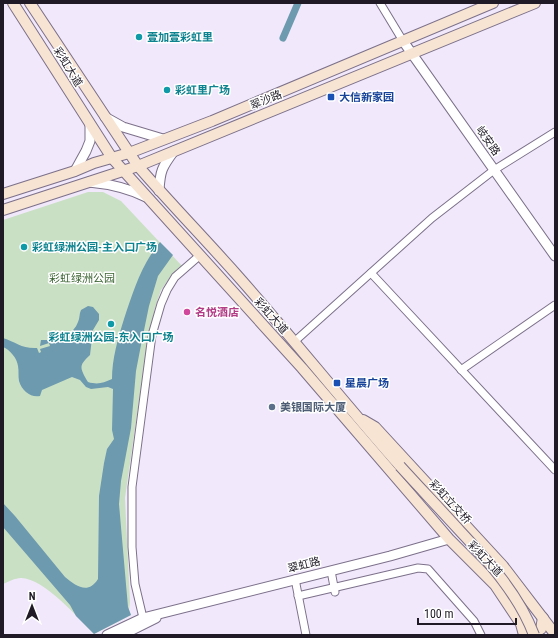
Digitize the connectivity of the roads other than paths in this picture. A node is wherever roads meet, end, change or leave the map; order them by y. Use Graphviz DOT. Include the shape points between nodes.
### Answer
graph roads {
  1 [pos="13,3"];
  2 [pos="30,3"];
  3 [pos="380,3"];
  4 [pos="493,3"];
  5 [pos="535,3"];
  6 [pos="403,41"];
  7 [pos="411,54"];
  8 [pos="105,117"];
  9 [pos="90,124"];
  10 [pos="555,132"];
  11 [pos="163,139"];
  12 [pos="174,151"];
  13 [pos="129,153"];
  14 [pos="112,158"];
  15 [pos="138,166"];
  16 [pos="494,170"];
  17 [pos="75,171"];
  18 [pos="123,172"];
  19 [pos="88,182"];
  20 [pos="159,191"];
  21 [pos="3,194"];
  22 [pos="146,197"];
  23 [pos="3,210"];
  24 [pos="199,256"];
  25 [pos="555,256"];
  26 [pos="371,273"];
  27 [pos="555,305"];
  28 [pos="294,342"];
  29 [pos="461,370"];
  30 [pos="356,416"];
  31 [pos="400,466"];
  32 [pos="555,470"];
  33 [pos="449,539"];
  34 [pos="330,571"];
  35 [pos="295,579"];
  36 [pos="334,590"];
  37 [pos="298,596"];
  38 [pos="543,618"];
  39 [pos="140,623"];
  40 [pos="521,624"];
  41 [pos="555,634"];
  42 [pos="107,635"];
  43 [pos="122,635"];
  44 [pos="306,635"];
  45 [pos="482,635"];
  46 [pos="524,635"];
  47 [pos="534,635"];
  1 -- 9 [label="main road, 彩虹大道"];
  2 -- 8 [label="main road, 彩虹大道"];
  3 -- 6 [label="street"];
  4 -- 6 [label="main road, 翠沙路"];
  5 -- 7 [label="main road, 翠沙路"];
  6 -- 7 [label="street, 岐安路"];
  6 -- 11 [label="main road, 翠沙路"];
  7 -- 12 [label="main road, 翠沙路"];
  7 -- 16 [label="street, 岐安路"];
  8 -- 11 [label="street" via="123,127"];
  8 -- 13 [label="main road, 彩虹大道"];
  9 -- 14 [label="main road, 彩虹大道"];
  9 -- 17 [label="street" via="90,141"];
  10 -- 16 [label="street"];
  11 -- 13 [label="main road, 翠沙路"];
  12 -- 15 [label="main road, 翠沙路"];
  12 -- 20 [label="street" via="162,168"];
  13 -- 14 [label="main road, 翠沙路"];
  13 -- 15 [label="main road, 彩虹大道"];
  14 -- 17 [label="main road, 翠沙路"];
  14 -- 18 [label="main road, 彩虹大道"];
  15 -- 18 [label="main road, 翠沙路"];
  15 -- 20 [label="main road, 彩虹大道"];
  16 -- 25 [label="street, 岐安路"];
  16 -- 26 [label="street" via="432,218"];
  17 -- 21 [label="main road, 翠沙路"];
  18 -- 19 [label="main road, 翠沙路"];
  18 -- 22 [label="main road, 彩虹大道"];
  19 -- 22 [label="street" via="113,185"];
  19 -- 23 [label="main road, 翠沙路"];
  20 -- 28 [label="main road, 彩虹大道" via="236,274"];
  22 -- 24 [label="main road, 彩虹大道"];
  24 -- 33 [label="main road, 彩虹大道" via="302,368"];
  24 -- 39 [label="street" via="175,277 161,304 152,335 132,487 132,547"];
  26 -- 28 [label="street"];
  26 -- 29 [label="street"];
  27 -- 29 [label="street"];
  28 -- 30 [label="main road, 彩虹大道"];
  29 -- 32 [label="street"];
  30 -- 31 [label="main road, 彩虹大道"];
  30 -- 38 [label="main road" via="375,427 503,566"];
  31 -- 47 [label="main road, 彩虹立交桥, bridge" via="487,561 517,600"];
  33 -- 34 [label="street, 翠虹路"];
  33 -- 40 [label="main road, 彩虹大道" via="495,585"];
  34 -- 35 [label="street, 翠虹路"];
  34 -- 36 [label="street"];
  35 -- 37 [label="street"];
  35 -- 39 [label="street, 翠虹路" via="164,613"];
  36 -- 37 [label="street"];
  36 -- 45 [label="street" via="418,568 428,569 474,621"];
  37 -- 44 [label="street"];
  38 -- 40 [label="main road" via="541,629 536,632 528,633"];
  38 -- 41 [label="main road"];
  39 -- 42 [label="street, 翠虹路"];
  39 -- 43 [label="street, 翠虹路"];
  40 -- 46 [label="main road, 彩虹大道"];
}
